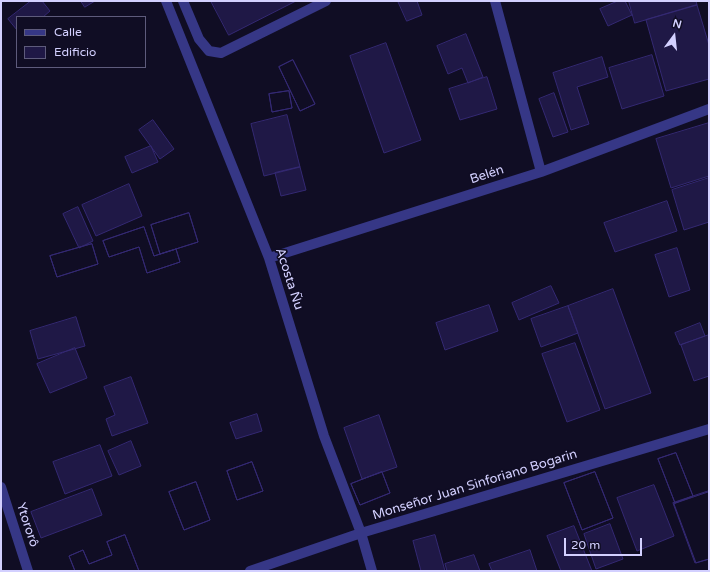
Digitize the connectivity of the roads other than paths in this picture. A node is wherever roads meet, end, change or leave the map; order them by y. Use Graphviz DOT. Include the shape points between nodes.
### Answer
graph roads {
  1 [pos="166,1"];
  2 [pos="183,1"];
  3 [pos="326,1"];
  4 [pos="495,1"];
  5 [pos="709,109"];
  6 [pos="541,172"];
  7 [pos="269,258"];
  8 [pos="709,429"];
  9 [pos="1,487"];
  10 [pos="361,533"];
  11 [pos="28,571"];
  12 [pos="250,571"];
  13 [pos="372,571"];
  1 -- 7 [label="street, Acosta Ñu"];
  2 -- 3 [label="street" via="199,39 209,50 221,53"];
  4 -- 6 [label="street"];
  5 -- 6 [label="street, Belén"];
  6 -- 7 [label="street, Belén"];
  7 -- 10 [label="street, Acosta Ñu" via="324,436"];
  8 -- 10 [label="street, Monseñor Juan Sinforiano Bogarin"];
  9 -- 11 [label="street, Ytororô"];
  10 -- 12 [label="street, Monseñor Juan Sinforiano Bogarin"];
  10 -- 13 [label="street, Acosta Ñu"];
}
